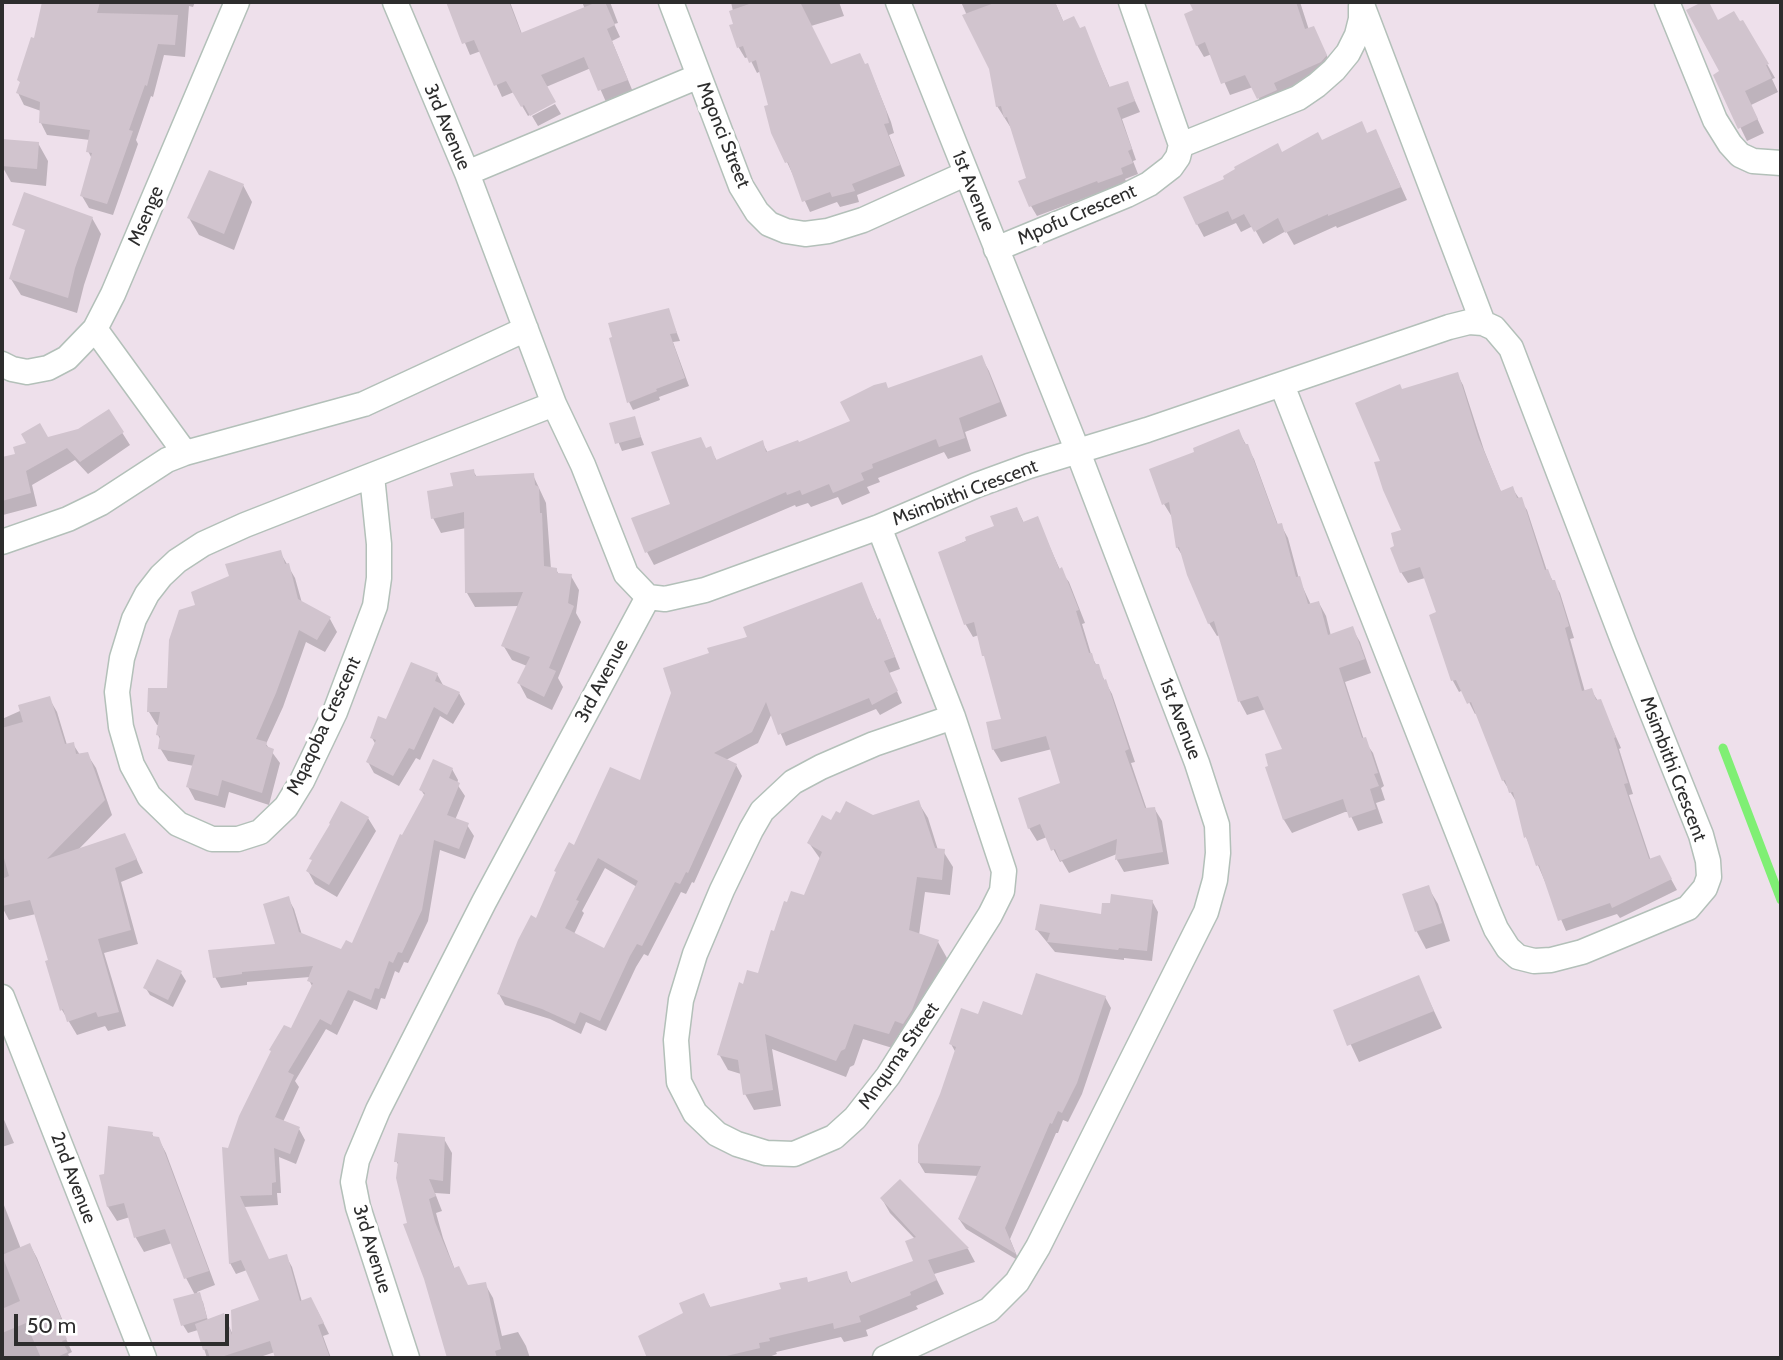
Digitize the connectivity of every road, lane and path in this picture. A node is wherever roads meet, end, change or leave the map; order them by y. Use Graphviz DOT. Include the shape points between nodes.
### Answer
graph roads {
  1 [pos="237,2"];
  2 [pos="395,2"];
  3 [pos="671,2"];
  4 [pos="898,2"];
  5 [pos="1131,2"];
  6 [pos="1361,2"];
  7 [pos="1667,2"];
  8 [pos="699,76"];
  9 [pos="1181,145"];
  10 [pos="1781,163"];
  11 [pos="467,173"];
  12 [pos="965,174"];
  13 [pos="996,249"];
  14 [pos="1483,323"];
  15 [pos="94,329"];
  16 [pos="527,330"];
  17 [pos="2,364"];
  18 [pos="1282,385"];
  19 [pos="554,404"];
  20 [pos="1078,452"];
  21 [pos="185,453"];
  22 [pos="372,476"];
  23 [pos="879,527"];
  24 [pos="2,542"];
  25 [pos="648,597"];
  26 [pos="953,717"];
  27 [pos="3,1001"];
  28 [pos="890,1357"];
  29 [pos="144,1358"];
  30 [pos="407,1358"];
  1 -- 15 [label="street, Msenge"];
  2 -- 11 [label="street, 3rd Avenue"];
  3 -- 8 [label="street, Mqonci Street"];
  4 -- 12 [label="street, 1st Avenue"];
  5 -- 9 [label="street"];
  6 -- 9 [label="street" via="1357,35 1348,52 1317,85 1298,98"];
  6 -- 14 [label="street"];
  7 -- 10 [label="street" via="1720,131 1740,155"];
  8 -- 11 [label="street"];
  8 -- 12 [label="street, Mqonci Street" via="741,186 757,212 786,231 828,231 863,220"];
  9 -- 13 [label="street, Mpofu Crescent" via="1171,167 1149,184"];
  11 -- 16 [label="street, 3rd Avenue"];
  12 -- 13 [label="street, 1st Avenue"];
  13 -- 20 [label="street, 1st Avenue"];
  14 -- 18 [label="street, Msimbithi Crescent" via="1449,327"];
  14 -- 18 [label="street, Msimbithi Crescent" via="1494,328 1511,348 1701,835 1707,861 1705,888 1688,908 1582,952 1534,961 1518,957 1496,929"];
  15 -- 17 [label="street, Msenge" via="67,358 48,368 27,372"];
  15 -- 21 [label="street"];
  16 -- 19 [label="street, 3rd Avenue"];
  16 -- 21 [label="street" via="364,404"];
  18 -- 20 [label="street, Msimbithi Crescent"];
  19 -- 22 [label="street, Mqaqoba Crescent"];
  19 -- 25 [label="street, 3rd Avenue" via="626,574"];
  20 -- 23 [label="street, Msimbithi Crescent" via="977,485"];
  20 -- 28 [label="street, 1st Avenue" via="1198,763 1217,825 1215,880 1206,912 1017,1282 989,1310"];
  21 -- 24 [label="street" via="101,503"];
  22 -- 22 [label="street, Mqaqoba Crescent" via="379,544 375,606 335,712 302,781 286,807 260,832 238,839 212,839 178,824 149,796 132,765 121,727 117,692 122,658 147,594 177,561 203,544"];
  23 -- 25 [label="street, Msimbithi Crescent" via="705,590 665,599"];
  23 -- 26 [label="street, Mnquma Street"];
  25 -- 30 [label="street, 3rd Avenue" via="484,902 357,1160 353,1182 358,1207"];
  26 -- 26 [label="street, Mnquma Street" via="874,744 793,782 762,811 751,830 695,954 681,1000 676,1040 679,1082 695,1114 717,1134 766,1153 794,1154 834,1137 888,1076 990,915 1002,891 1004,871"];
  27 -- 29 [label="street, 2nd Avenue"];
}
